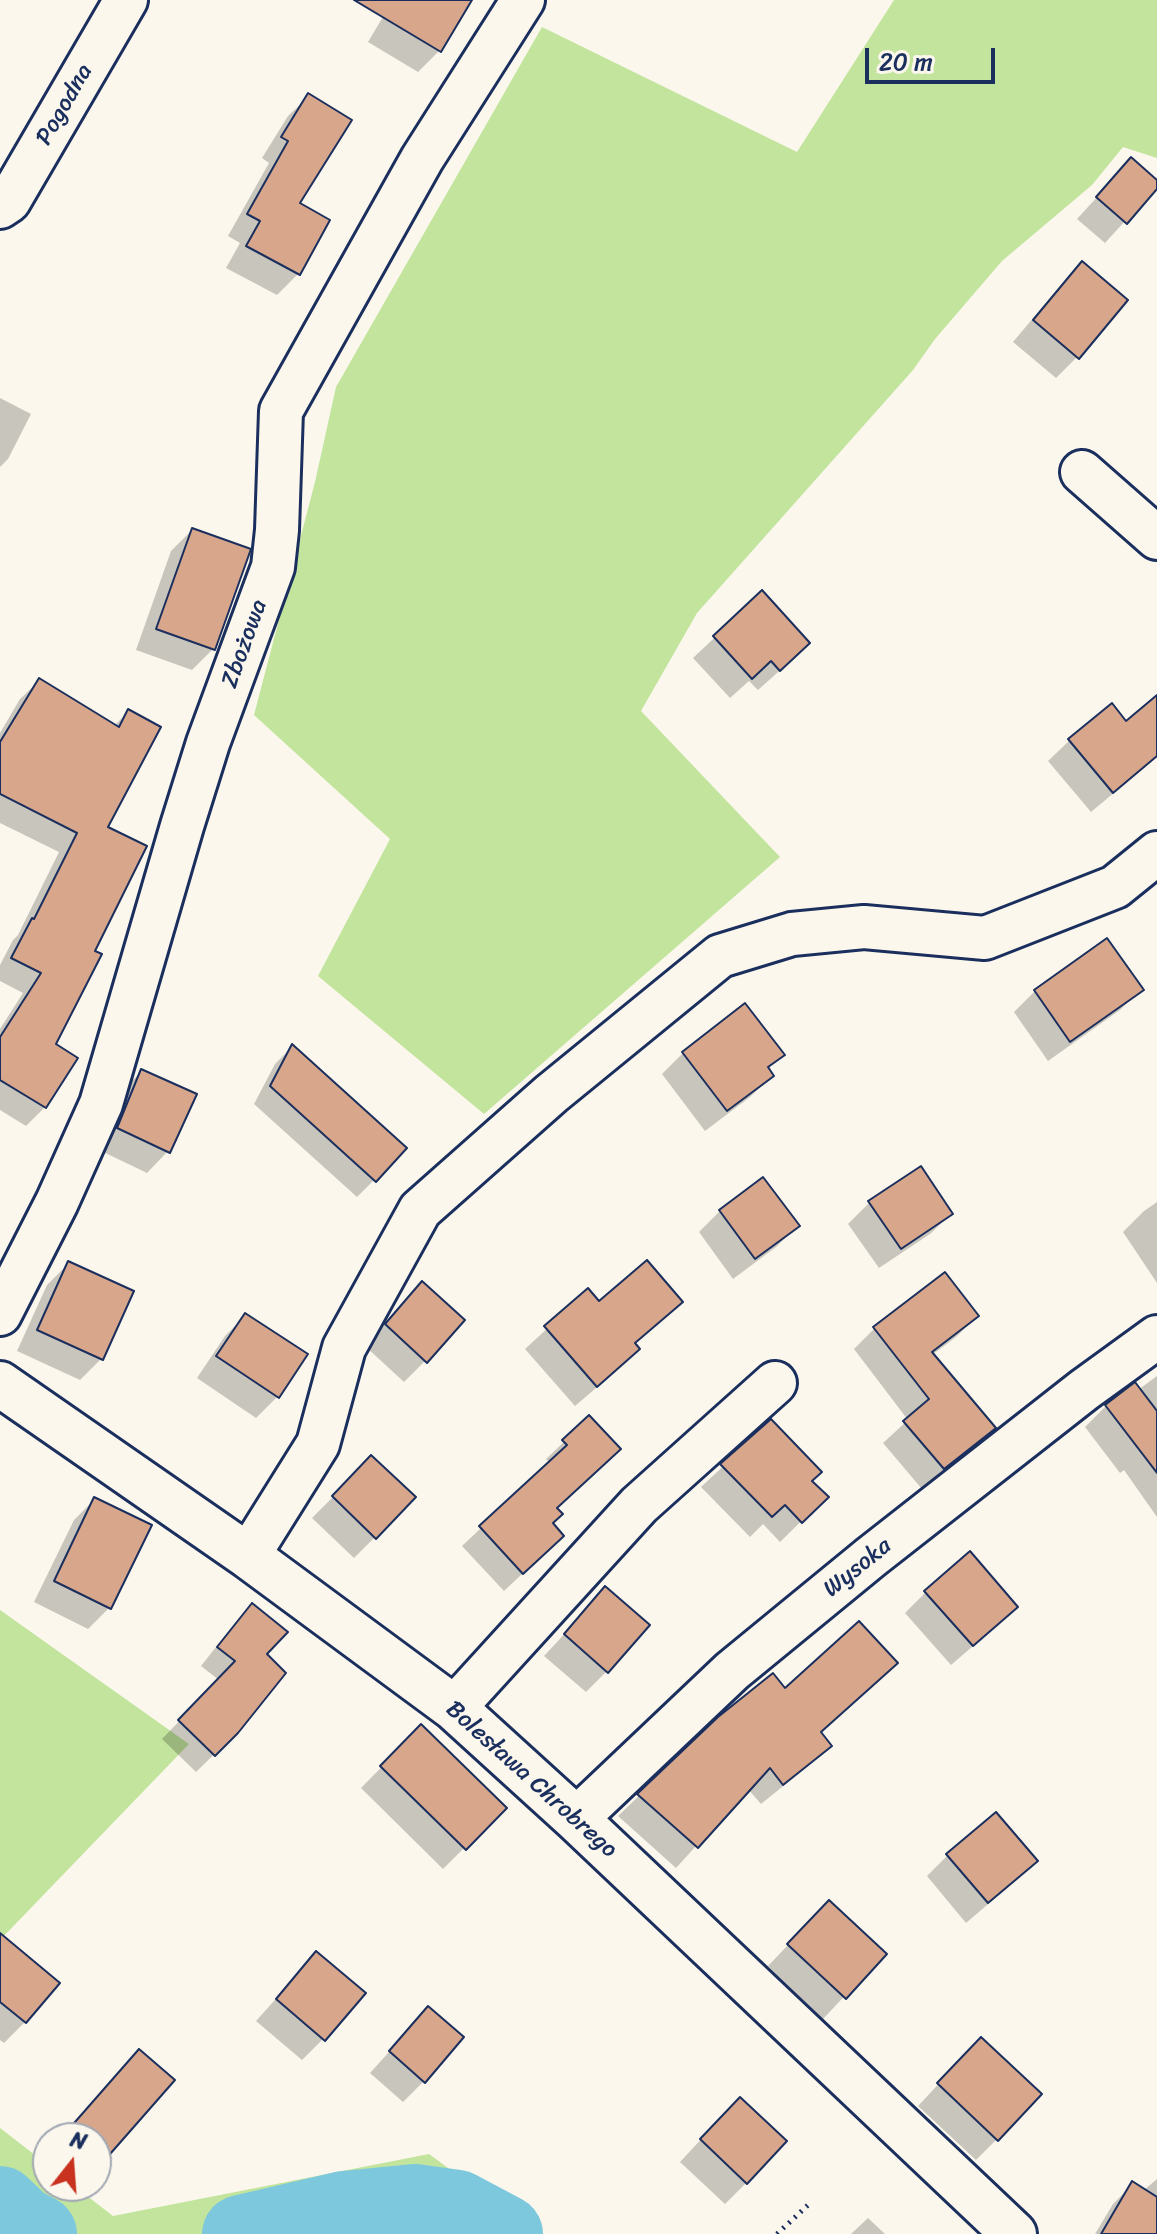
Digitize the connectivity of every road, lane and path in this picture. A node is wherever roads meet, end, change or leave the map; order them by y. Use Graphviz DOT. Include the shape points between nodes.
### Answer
graph roads {
  1 [pos="126,0"];
  2 [pos="523,0"];
  3 [pos="0,207"];
  4 [pos="1082,472"];
  5 [pos="1157,538"];
  6 [pos="1157,853"];
  7 [pos="0,1314"];
  8 [pos="1157,1337"];
  9 [pos="775,1383"];
  10 [pos="0,1384"];
  11 [pos="248,1556"];
  12 [pos="454,1708"];
  13 [pos="576,1819"];
  14 [pos="808,2205"];
  15 [pos="777,2234"];
  16 [pos="1014,2234"];
  1 -- 3 [label="street, Pogodna" via="9,201"];
  2 -- 7 [label="street, Zbożowa" via="422,159 281,411 273,567 208,743 101,1104"];
  4 -- 5 [label="street"];
  6 -- 11 [label="street" via="1115,887 985,938 864,927 792,934 720,956 420,1210 344,1348 318,1444"];
  8 -- 13 [label="street, Wysoka" via="732,1671"];
  9 -- 12 [label="street" via="639,1505"];
  10 -- 11 [label="street, Bolesława Chrobrego"];
  11 -- 12 [label="street, Bolesława Chrobrego"];
  12 -- 13 [label="street, Bolesława Chrobrego"];
  13 -- 16 [label="street, Bolesława Chrobrego"];
  14 -- 15 [label="path"];
}
